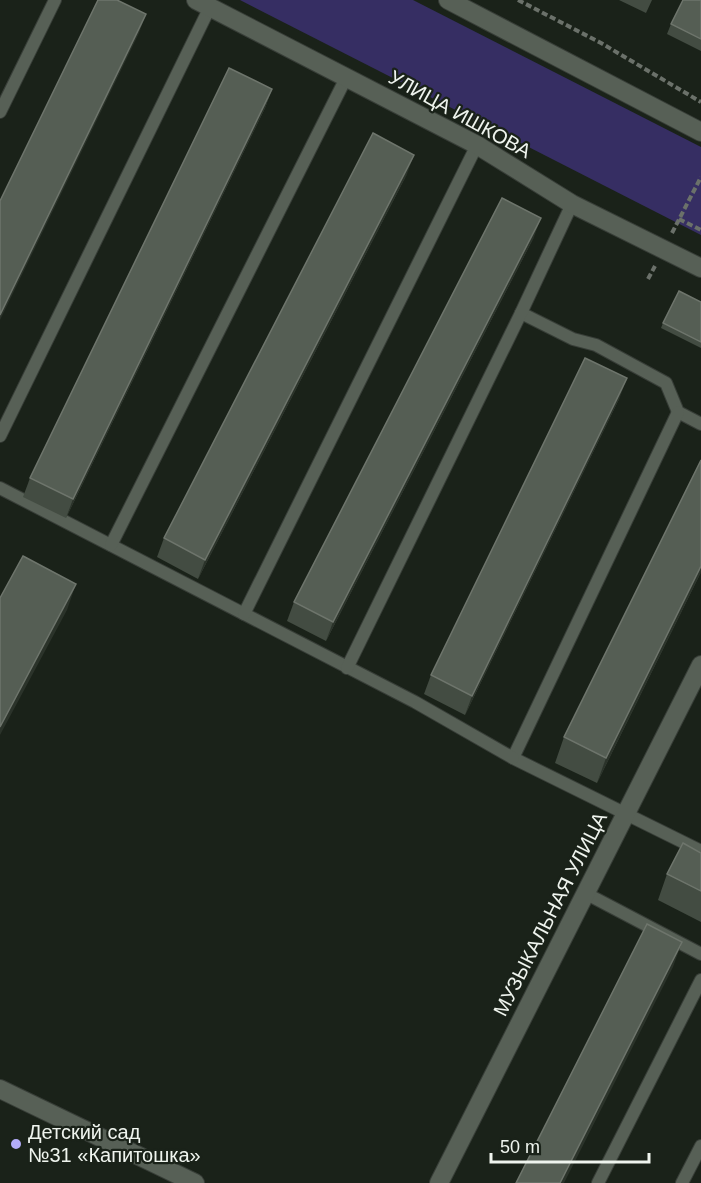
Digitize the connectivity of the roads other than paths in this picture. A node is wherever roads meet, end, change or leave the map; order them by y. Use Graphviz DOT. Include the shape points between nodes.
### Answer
graph roads {
  1 [pos="55,0"];
  2 [pos="448,0"];
  3 [pos="203,4"];
  4 [pos="346,78"];
  5 [pos="0,112"];
  6 [pos="700,129"];
  7 [pos="477,145"];
  8 [pos="572,204"];
  9 [pos="701,268"];
  10 [pos="521,313"];
  11 [pos="678,412"];
  12 [pos="701,424"];
  13 [pos="0,436"];
  14 [pos="0,488"];
  15 [pos="111,545"];
  16 [pos="244,614"];
  17 [pos="701,665"];
  18 [pos="347,668"];
  19 [pos="513,758"];
  20 [pos="626,813"];
  21 [pos="701,851"];
  22 [pos="585,893"];
  23 [pos="701,954"];
  24 [pos="701,980"];
  25 [pos="0,1089"];
  26 [pos="701,1146"];
  27 [pos="195,1183"];
  28 [pos="440,1183"];
  29 [pos="598,1183"];
  30 [pos="682,1183"];
  1 -- 5 [label="lane"];
  2 -- 6 [label="street"];
  3 -- 4 [label="street, УЛИЦА ИШКОВА"];
  3 -- 13 [label="lane"];
  4 -- 7 [label="street, УЛИЦА ИШКОВА"];
  4 -- 15 [label="lane"];
  7 -- 8 [label="street, УЛИЦА ИШКОВА"];
  7 -- 16 [label="lane"];
  8 -- 9 [label="street, УЛИЦА ИШКОВА"];
  8 -- 10 [label="lane"];
  10 -- 11 [label="lane" via="573,339 596,345 666,383"];
  10 -- 18 [label="lane"];
  11 -- 12 [label="lane"];
  11 -- 19 [label="lane"];
  14 -- 15 [label="lane"];
  15 -- 16 [label="lane"];
  16 -- 18 [label="lane"];
  17 -- 20 [label="street, МУЗЫКАЛЬНАЯ УЛИЦА"];
  18 -- 19 [label="lane"];
  19 -- 20 [label="lane"];
  20 -- 21 [label="lane"];
  20 -- 22 [label="street, МУЗЫКАЛЬНАЯ УЛИЦА"];
  22 -- 23 [label="lane"];
  22 -- 28 [label="street, МУЗЫКАЛЬНАЯ УЛИЦА"];
  24 -- 29 [label="lane"];
  25 -- 27 [label="street"];
  26 -- 30 [label="lane"];
}
